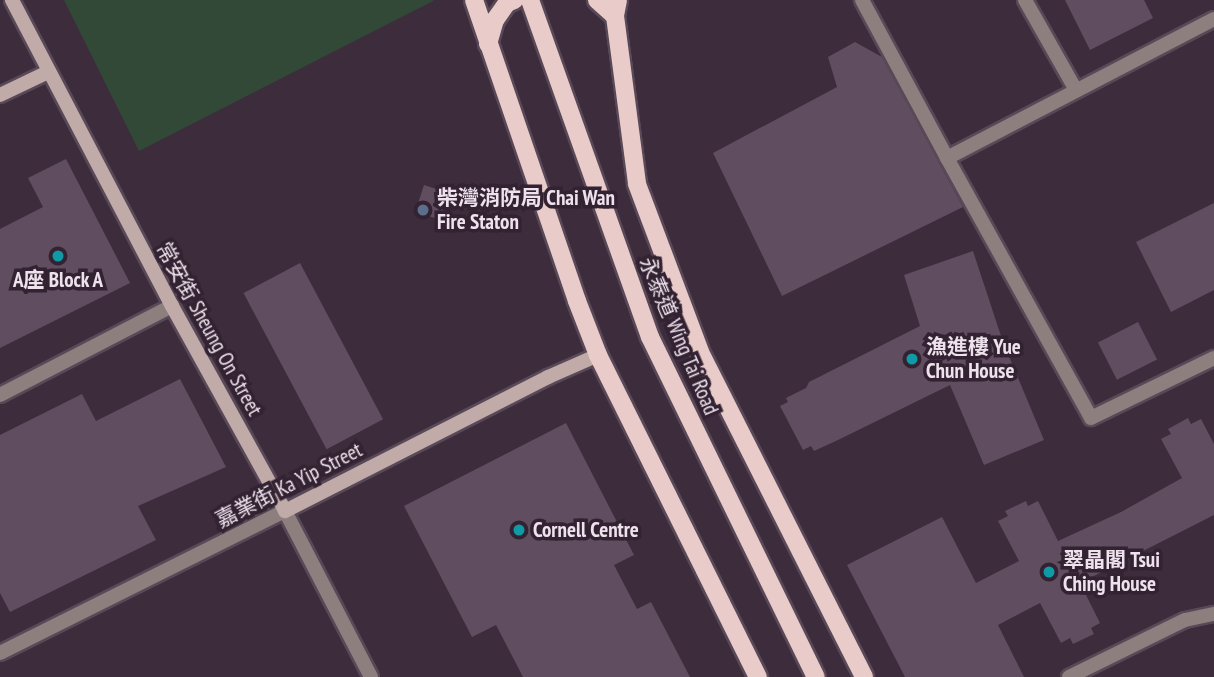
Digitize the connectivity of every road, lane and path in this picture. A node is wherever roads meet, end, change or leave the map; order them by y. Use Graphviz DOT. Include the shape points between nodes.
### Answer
graph roads {
  1 [pos="12,0"];
  2 [pos="474,0"];
  3 [pos="514,0"];
  4 [pos="530,0"];
  5 [pos="597,0"];
  6 [pos="862,0"];
  7 [pos="1026,0"];
  8 [pos="616,8"];
  9 [pos="1214,19"];
  10 [pos="488,44"];
  11 [pos="48,72"];
  12 [pos="1076,90"];
  13 [pos="0,94"];
  14 [pos="947,158"];
  15 [pos="172,306"];
  16 [pos="598,355"];
  17 [pos="1214,358"];
  18 [pos="0,395"];
  19 [pos="285,511"];
  20 [pos="1214,614"];
  21 [pos="0,653"];
  22 [pos="371,677"];
  23 [pos="758,677"];
  24 [pos="816,677"];
  25 [pos="864,677"];
  26 [pos="1069,677"];
  1 -- 11 [label="street, 常安街 Sheung On Street"];
  2 -- 10 [label="main road"];
  3 -- 10 [label="main road" via="495,20"];
  4 -- 24 [label="main road, 永泰道 Wing Tai Road" via="650,337"];
  5 -- 8 [label="main road"];
  6 -- 14 [label="street"];
  7 -- 12 [label="street"];
  8 -- 25 [label="main road" via="637,184 699,352"];
  9 -- 12 [label="street"];
  10 -- 16 [label="main road"];
  11 -- 13 [label="street"];
  11 -- 15 [label="street, 常安街 Sheung On Street"];
  12 -- 14 [label="street"];
  14 -- 17 [label="street" via="1091,418"];
  15 -- 18 [label="street"];
  15 -- 19 [label="street, 常安街 Sheung On Street"];
  16 -- 19 [label="street, 嘉業街 Ka Yip Street"];
  16 -- 23 [label="main road"];
  19 -- 21 [label="street, 嘉業街 Ka Yip Street"];
  19 -- 22 [label="street, 常安街 Sheung On Street"];
  20 -- 26 [label="street" via="1185,620"];
}
